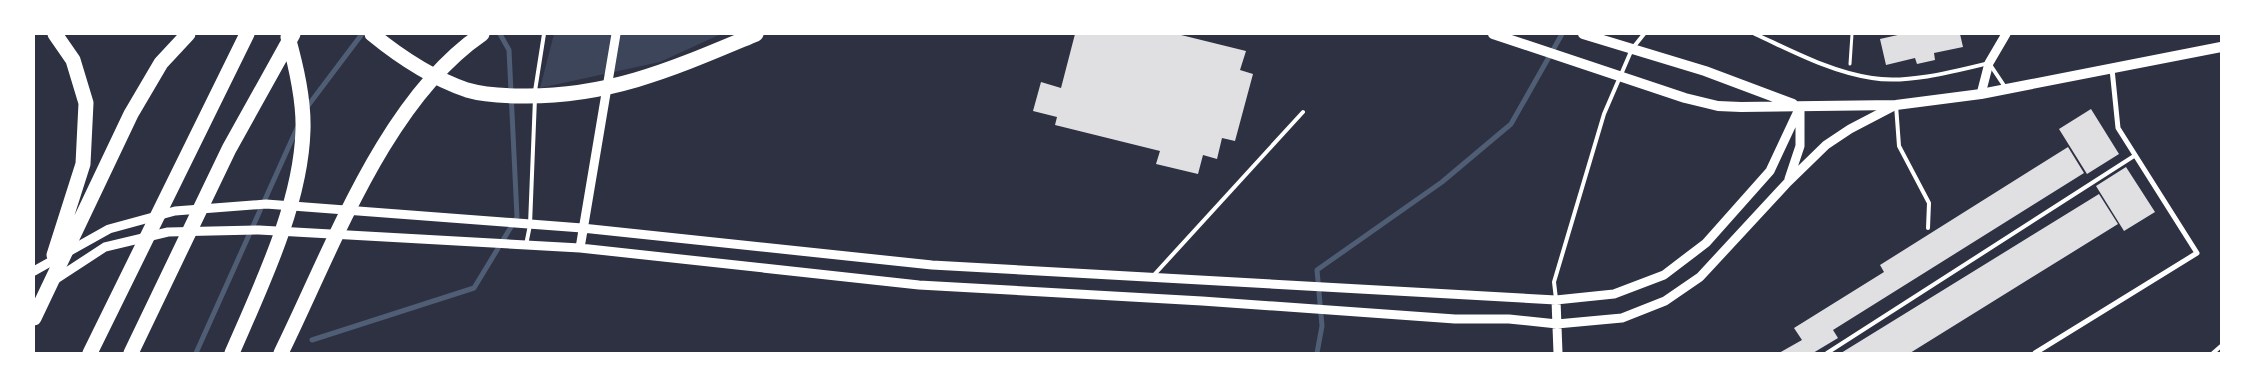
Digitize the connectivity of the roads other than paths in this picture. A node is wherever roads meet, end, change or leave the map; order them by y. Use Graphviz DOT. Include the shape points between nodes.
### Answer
graph roads {
  1 [pos="55,34"];
  2 [pos="188,34"];
  3 [pos="248,34"];
  4 [pos="287,34"];
  5 [pos="293,34"];
  6 [pos="372,34"];
  7 [pos="482,34"];
  8 [pos="544,34"];
  9 [pos="616,34"];
  10 [pos="756,34"];
  11 [pos="1493,34"];
  12 [pos="1583,34"];
  13 [pos="1644,34"];
  14 [pos="1755,34"];
  15 [pos="2006,34"];
  16 [pos="2221,47"];
  17 [pos="1990,63"];
  18 [pos="2112,69"];
  19 [pos="2006,89"];
  20 [pos="1981,94"];
  21 [pos="1896,105"];
  22 [pos="1800,107"];
  23 [pos="1303,112"];
  24 [pos="2134,156"];
  25 [pos="1788,182"];
  26 [pos="530,224"];
  27 [pos="582,228"];
  28 [pos="1928,228"];
  29 [pos="526,245"];
  30 [pos="580,248"];
  31 [pos="34,272"];
  32 [pos="1152,277"];
  33 [pos="1556,300"];
  34 [pos="35,310"];
  35 [pos="1557,324"];
  36 [pos="2221,347"];
  37 [pos="90,353"];
  38 [pos="131,353"];
  39 [pos="232,353"];
  40 [pos="281,353"];
  41 [pos="1558,353"];
  42 [pos="1827,353"];
  43 [pos="2035,353"];
  44 [pos="2212,353"];
  1 -- 34 [label="highway" via="73,60 86,103 84,164"];
  2 -- 34 [label="highway" via="161,63 130,114"];
  3 -- 37 [label="highway"];
  4 -- 39 [label="highway" via="297,66 304,129 299,176 269,269"];
  5 -- 38 [label="highway" via="229,149"];
  6 -- 10 [label="highway" via="416,65 468,90 503,96 559,96 609,89 660,73"];
  7 -- 40 [label="highway" via="436,74 384,146 360,186"];
  8 -- 26 [label="lane" via="536,77"];
  9 -- 27 [label="street"];
  11 -- 22 [label="main road" via="1718,106"];
  12 -- 22 [label="main road" via="1706,71"];
  13 -- 33 [label="lane" via="1632,49 1604,114 1554,282"];
  14 -- 17 [label="lane" via="1828,67 1874,79 1915,78"];
  15 -- 17 [label="street"];
  16 -- 18 [label="main road"];
  17 -- 19 [label="lane"];
  17 -- 20 [label="street"];
  18 -- 19 [label="main road"];
  18 -- 24 [label="street" via="2118,128"];
  19 -- 20 [label="main road"];
  20 -- 21 [label="main road"];
  21 -- 22 [label="main road"];
  21 -- 25 [label="street" via="1826,145"];
  21 -- 28 [label="lane" via="1899,146 1929,202"];
  22 -- 25 [label="street" via="1800,146"];
  22 -- 33 [label="street" via="1770,171 1706,243 1664,275 1614,294"];
  23 -- 32 [label="lane"];
  24 -- 42 [label="lane"];
  24 -- 43 [label="street" via="2197,253"];
  25 -- 35 [label="street" via="1700,278 1665,301 1622,318"];
  26 -- 27 [label="street"];
  26 -- 29 [label="lane"];
  26 -- 31 [label="street" via="266,204 175,211 109,229"];
  27 -- 30 [label="street"];
  27 -- 32 [label="street" via="932,265"];
  29 -- 30 [label="street"];
  29 -- 34 [label="street" via="259,230 168,232 105,247 47,286"];
  30 -- 35 [label="street" via="919,285"];
  32 -- 33 [label="street"];
  33 -- 35 [label="street"];
  35 -- 41 [label="street"];
  36 -- 44 [label="lane"];
}
